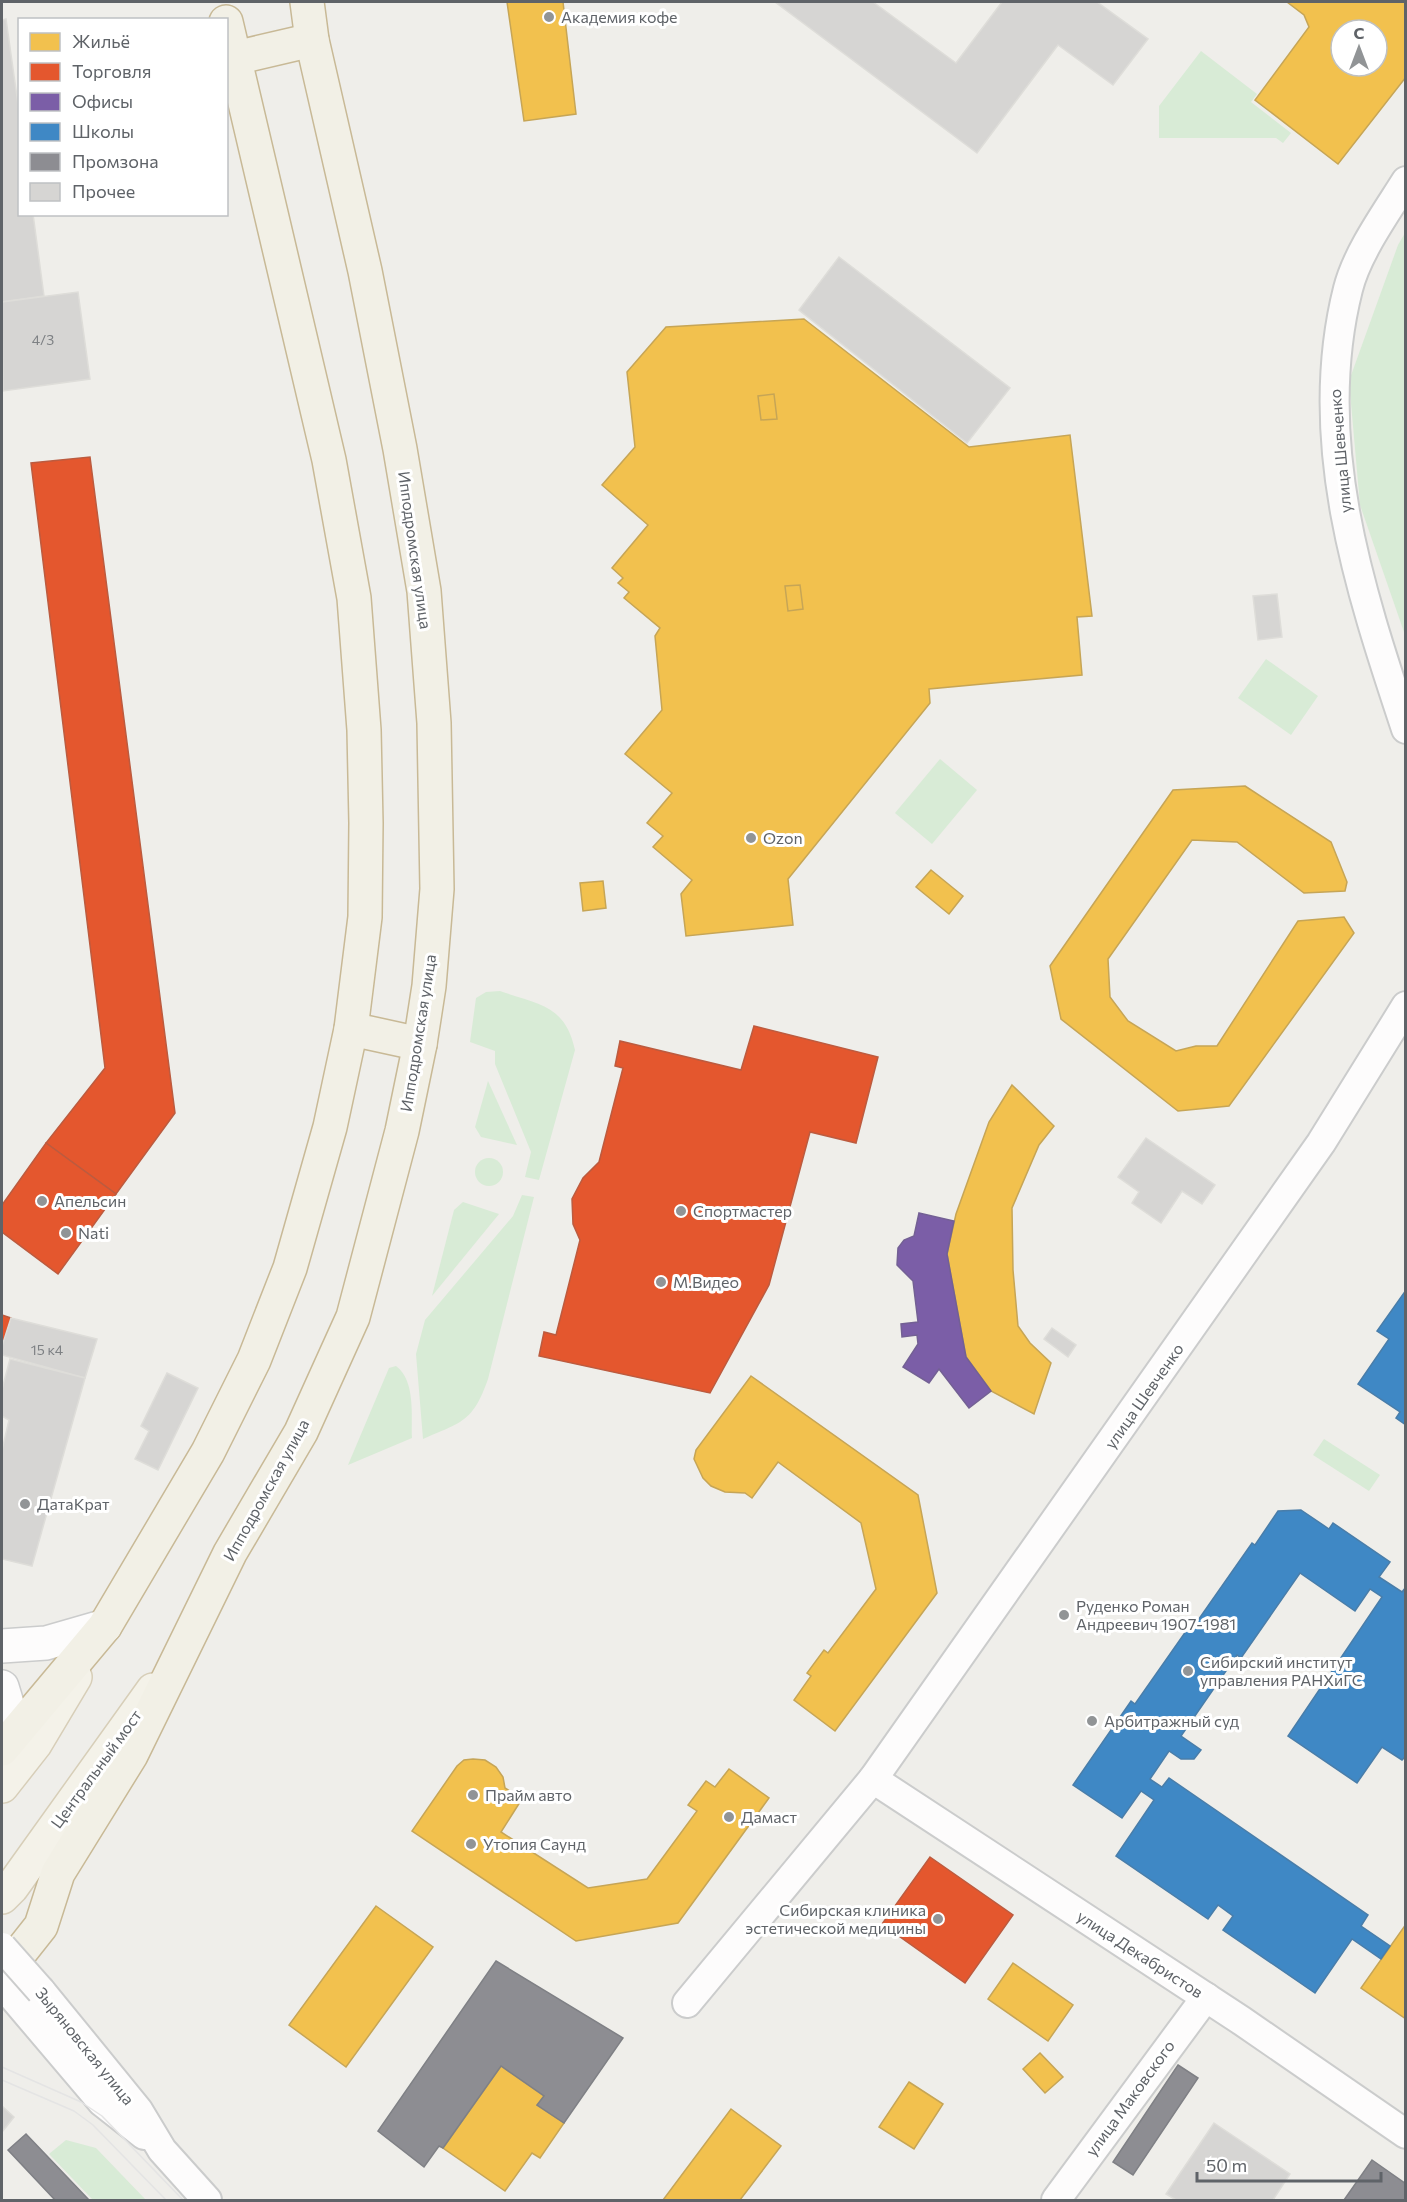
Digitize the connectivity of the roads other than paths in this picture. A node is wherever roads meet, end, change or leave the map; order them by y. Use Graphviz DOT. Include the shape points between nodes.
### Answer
graph roads {
  1 [pos="222,2"];
  2 [pos="307,2"];
  3 [pos="225,18"];
  4 [pos="228,29"];
  5 [pos="312,40"];
  6 [pos="235,58"];
  7 [pos="1406,181"];
  8 [pos="1406,729"];
  9 [pos="1406,1006"];
  10 [pos="351,1029"];
  11 [pos="420,1044"];
  12 [pos="105,1626"];
  13 [pos="189,1640"];
  14 [pos="2,1646"];
  15 [pos="2,1687"];
  16 [pos="4,1746"];
  17 [pos="873,1779"];
  18 [pos="2,1786"];
  19 [pos="2,1897"];
  20 [pos="12,1949"];
  21 [pos="2,1984"];
  22 [pos="1206,1997"];
  23 [pos="32,1999"];
  24 [pos="687,2003"];
  25 [pos="1406,2134"];
  26 [pos="207,2200"];
  27 [pos="1056,2200"];
  1 -- 3 [label="highway"];
  2 -- 5 [label="highway, Ипподромская улица"];
  4 -- 6 [label="highway"];
  5 -- 6 [label="highway"];
  5 -- 11 [label="highway, Ипподромская улица" via="364,271 424,591 434,723 437,889"];
  6 -- 10 [label="highway" via="329,460 354,598 364,730 366,847 365,917"];
  7 -- 8 [label="street, улица Шевченко" via="1370,241 1348,288 1334,380 1342,507 1375,636"];
  9 -- 17 [label="street, улица Шевченко" via="1321,1143"];
  10 -- 11 [label="highway"];
  10 -- 12 [label="highway" via="330,1127 290,1268 254,1359 208,1452"];
  11 -- 13 [label="highway, Ипподромская улица" via="402,1131 353,1317 301,1432 230,1553"];
  12 -- 14 [label="street" via="46,1643"];
  12 -- 16 [label="highway"];
  12 -- 18 [label="main road" via="35,1744"];
  13 -- 19 [label="main road, Центральный мост"];
  13 -- 20 [label="highway, Ипподромская улица" via="126,1765 58,1873 41,1926"];
  15 -- 16 [label="street" via="12,1720"];
  17 -- 22 [label="street, улица Декабристов"];
  17 -- 24 [label="street, улица Шевченко"];
  20 -- 23 [label="street, Зыряновская улица, bridge"];
  21 -- 23 [label="street, Зыряновская улица"];
  22 -- 25 [label="street, улица Декабристов"];
  22 -- 27 [label="street, улица Маковского"];
  23 -- 26 [label="street, Зыряновская улица" via="138,2110 162,2150"];
}
